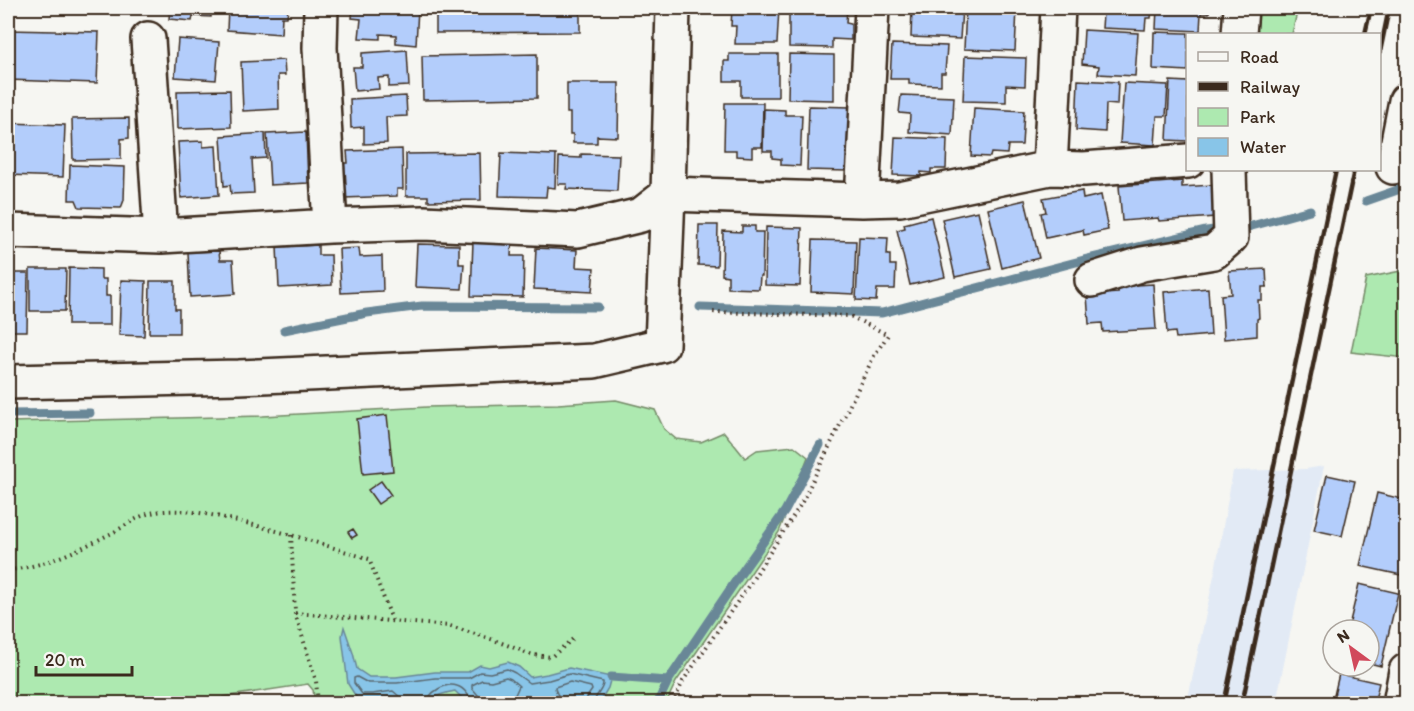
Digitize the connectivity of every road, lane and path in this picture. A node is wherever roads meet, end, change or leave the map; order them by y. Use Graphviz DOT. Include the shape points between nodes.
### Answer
graph roads {
  1 [pos="321,8"];
  2 [pos="673,8"];
  3 [pos="872,8"];
  4 [pos="1058,8"];
  5 [pos="1241,8"];
  6 [pos="1239,33"];
  7 [pos="148,39"];
  8 [pos="1407,101"];
  9 [pos="1186,160"];
  10 [pos="1407,163"];
  11 [pos="1050,168"];
  12 [pos="1229,171"];
  13 [pos="668,194"];
  14 [pos="862,200"];
  15 [pos="330,226"];
  16 [pos="8,231"];
  17 [pos="161,236"];
  18 [pos="1092,280"];
  19 [pos="710,312"];
  20 [pos="8,382"];
  21 [pos="291,535"];
  22 [pos="8,570"];
  23 [pos="295,613"];
  24 [pos="392,620"];
  25 [pos="574,638"];
  26 [pos="1407,672"];
  27 [pos="318,704"];
  28 [pos="673,704"];
  29 [pos="1400,704"];
  1 -- 15 [label="street"];
  2 -- 13 [label="street"];
  3 -- 14 [label="street"];
  4 -- 11 [label="street"];
  5 -- 6 [label="street"];
  7 -- 17 [label="street"];
  8 -- 10 [label="street" via="1393,167"];
  9 -- 11 [label="street"];
  11 -- 14 [label="street" via="900,199"];
  12 -- 18 [label="street" via="1231,229 1214,252 1142,264"];
  13 -- 14 [label="street"];
  13 -- 15 [label="street" via="641,216 578,230 423,223"];
  13 -- 20 [label="street" via="662,345 594,361 239,377"];
  15 -- 17 [label="street"];
  16 -- 17 [label="street"];
  19 -- 28 [label="path" via="850,316 888,335 801,504 683,681"];
  21 -- 22 [label="path" via="213,515 150,513 61,557"];
  21 -- 23 [label="path"];
  21 -- 24 [label="path" via="369,558"];
  23 -- 24 [label="path"];
  23 -- 27 [label="path" via="316,681"];
  24 -- 25 [label="path" via="450,626 534,655 551,657"];
  26 -- 29 [label="street"];
}
